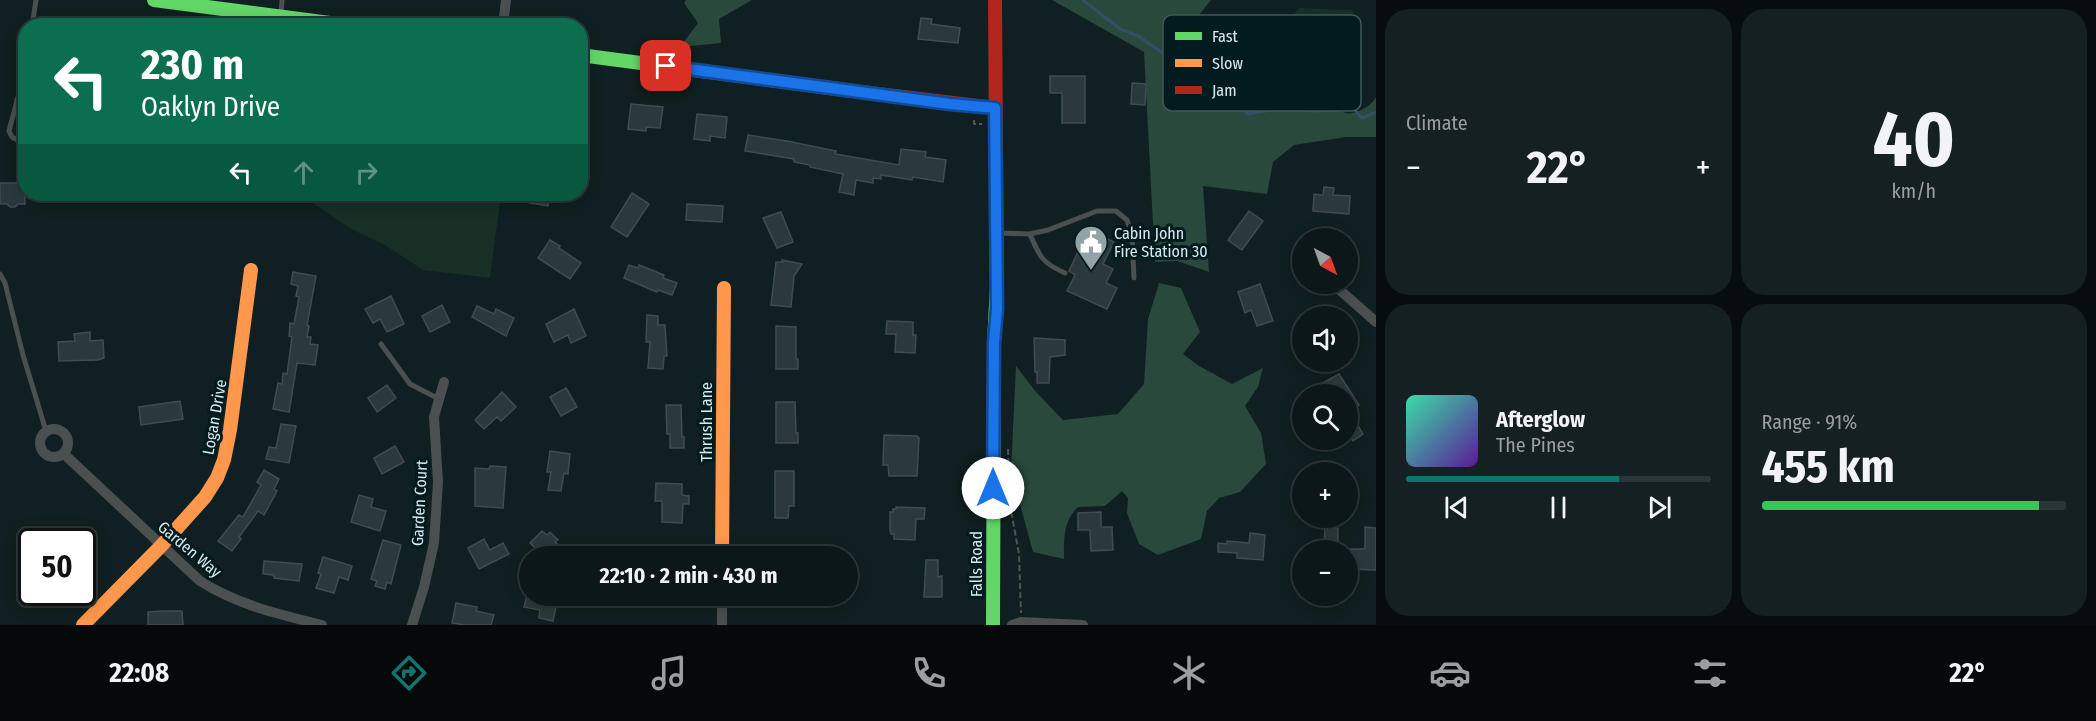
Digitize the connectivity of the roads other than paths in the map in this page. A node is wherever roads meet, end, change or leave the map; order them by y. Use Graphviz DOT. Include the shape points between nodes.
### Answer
graph roads {
  1 [pos="36,0"];
  2 [pos="154,0"];
  3 [pos="282,0"];
  4 [pos="506,0"];
  5 [pos="995,0"];
  6 [pos="170,1"];
  7 [pos="281,16"];
  8 [pos="33,18"];
  9 [pos="296,18"];
  10 [pos="504,18"];
  11 [pos="588,56"];
  12 [pos="18,96"];
  13 [pos="17,100"];
  14 [pos="995,108"];
  15 [pos="18,140"];
  16 [pos="996,233"];
  17 [pos="1030,234"];
  18 [pos="250,270"];
  19 [pos="1065,273"];
  20 [pos="0,274"];
  21 [pos="1134,278"];
  22 [pos="724,288"];
  23 [pos="1344,294"];
  24 [pos="1376,322"];
  25 [pos="381,344"];
  26 [pos="444,382"];
  27 [pos="439,399"];
  28 [pos="46,431"];
  29 [pos="63,453"];
  30 [pos="161,546"];
  31 [pos="722,546"];
  32 [pos="722,606"];
  33 [pos="83,625"];
  34 [pos="322,625"];
  35 [pos="412,625"];
  36 [pos="722,625"];
  37 [pos="993,625"];
  38 [pos="1012,625"];
  39 [pos="1083,625"];
  1 -- 8 [label="lane"];
  2 -- 6 [label="street"];
  3 -- 7 [label="lane"];
  4 -- 10 [label="street"];
  5 -- 14 [label="street, Falls Road"];
  6 -- 7 [label="street"];
  7 -- 9 [label="street"];
  11 -- 14 [label="street"];
  12 -- 13 [label="lane"];
  13 -- 15 [label="lane" via="9,131"];
  14 -- 16 [label="street, Falls Road"];
  16 -- 17 [label="lane"];
  16 -- 37 [label="street, Falls Road"];
  17 -- 19 [label="lane" via="1040,257"];
  17 -- 21 [label="lane" via="1097,211 1116,211 1127,220 1132,235"];
  18 -- 30 [label="street, Logan Drive" via="224,460 205,497"];
  20 -- 28 [label="lane"];
  22 -- 31 [label="street, Thrush Lane"];
  23 -- 24 [label="street"];
  25 -- 27 [label="lane" via="410,384"];
  26 -- 27 [label="street, Garden Court"];
  27 -- 35 [label="street, Garden Court" via="434,417 438,482 434,543"];
  28 -- 29 [label="street" via="55,429 63,433 68,446"];
  28 -- 29 [label="street, Garden Way" via="40,438 42,452 53,457"];
  29 -- 30 [label="street, Garden Way"];
  30 -- 33 [label="street, Logan Drive"];
  30 -- 34 [label="street, Garden Way" via="220,594 264,611"];
  32 -- 36 [label="street"];
  38 -- 39 [label="street"];
}
